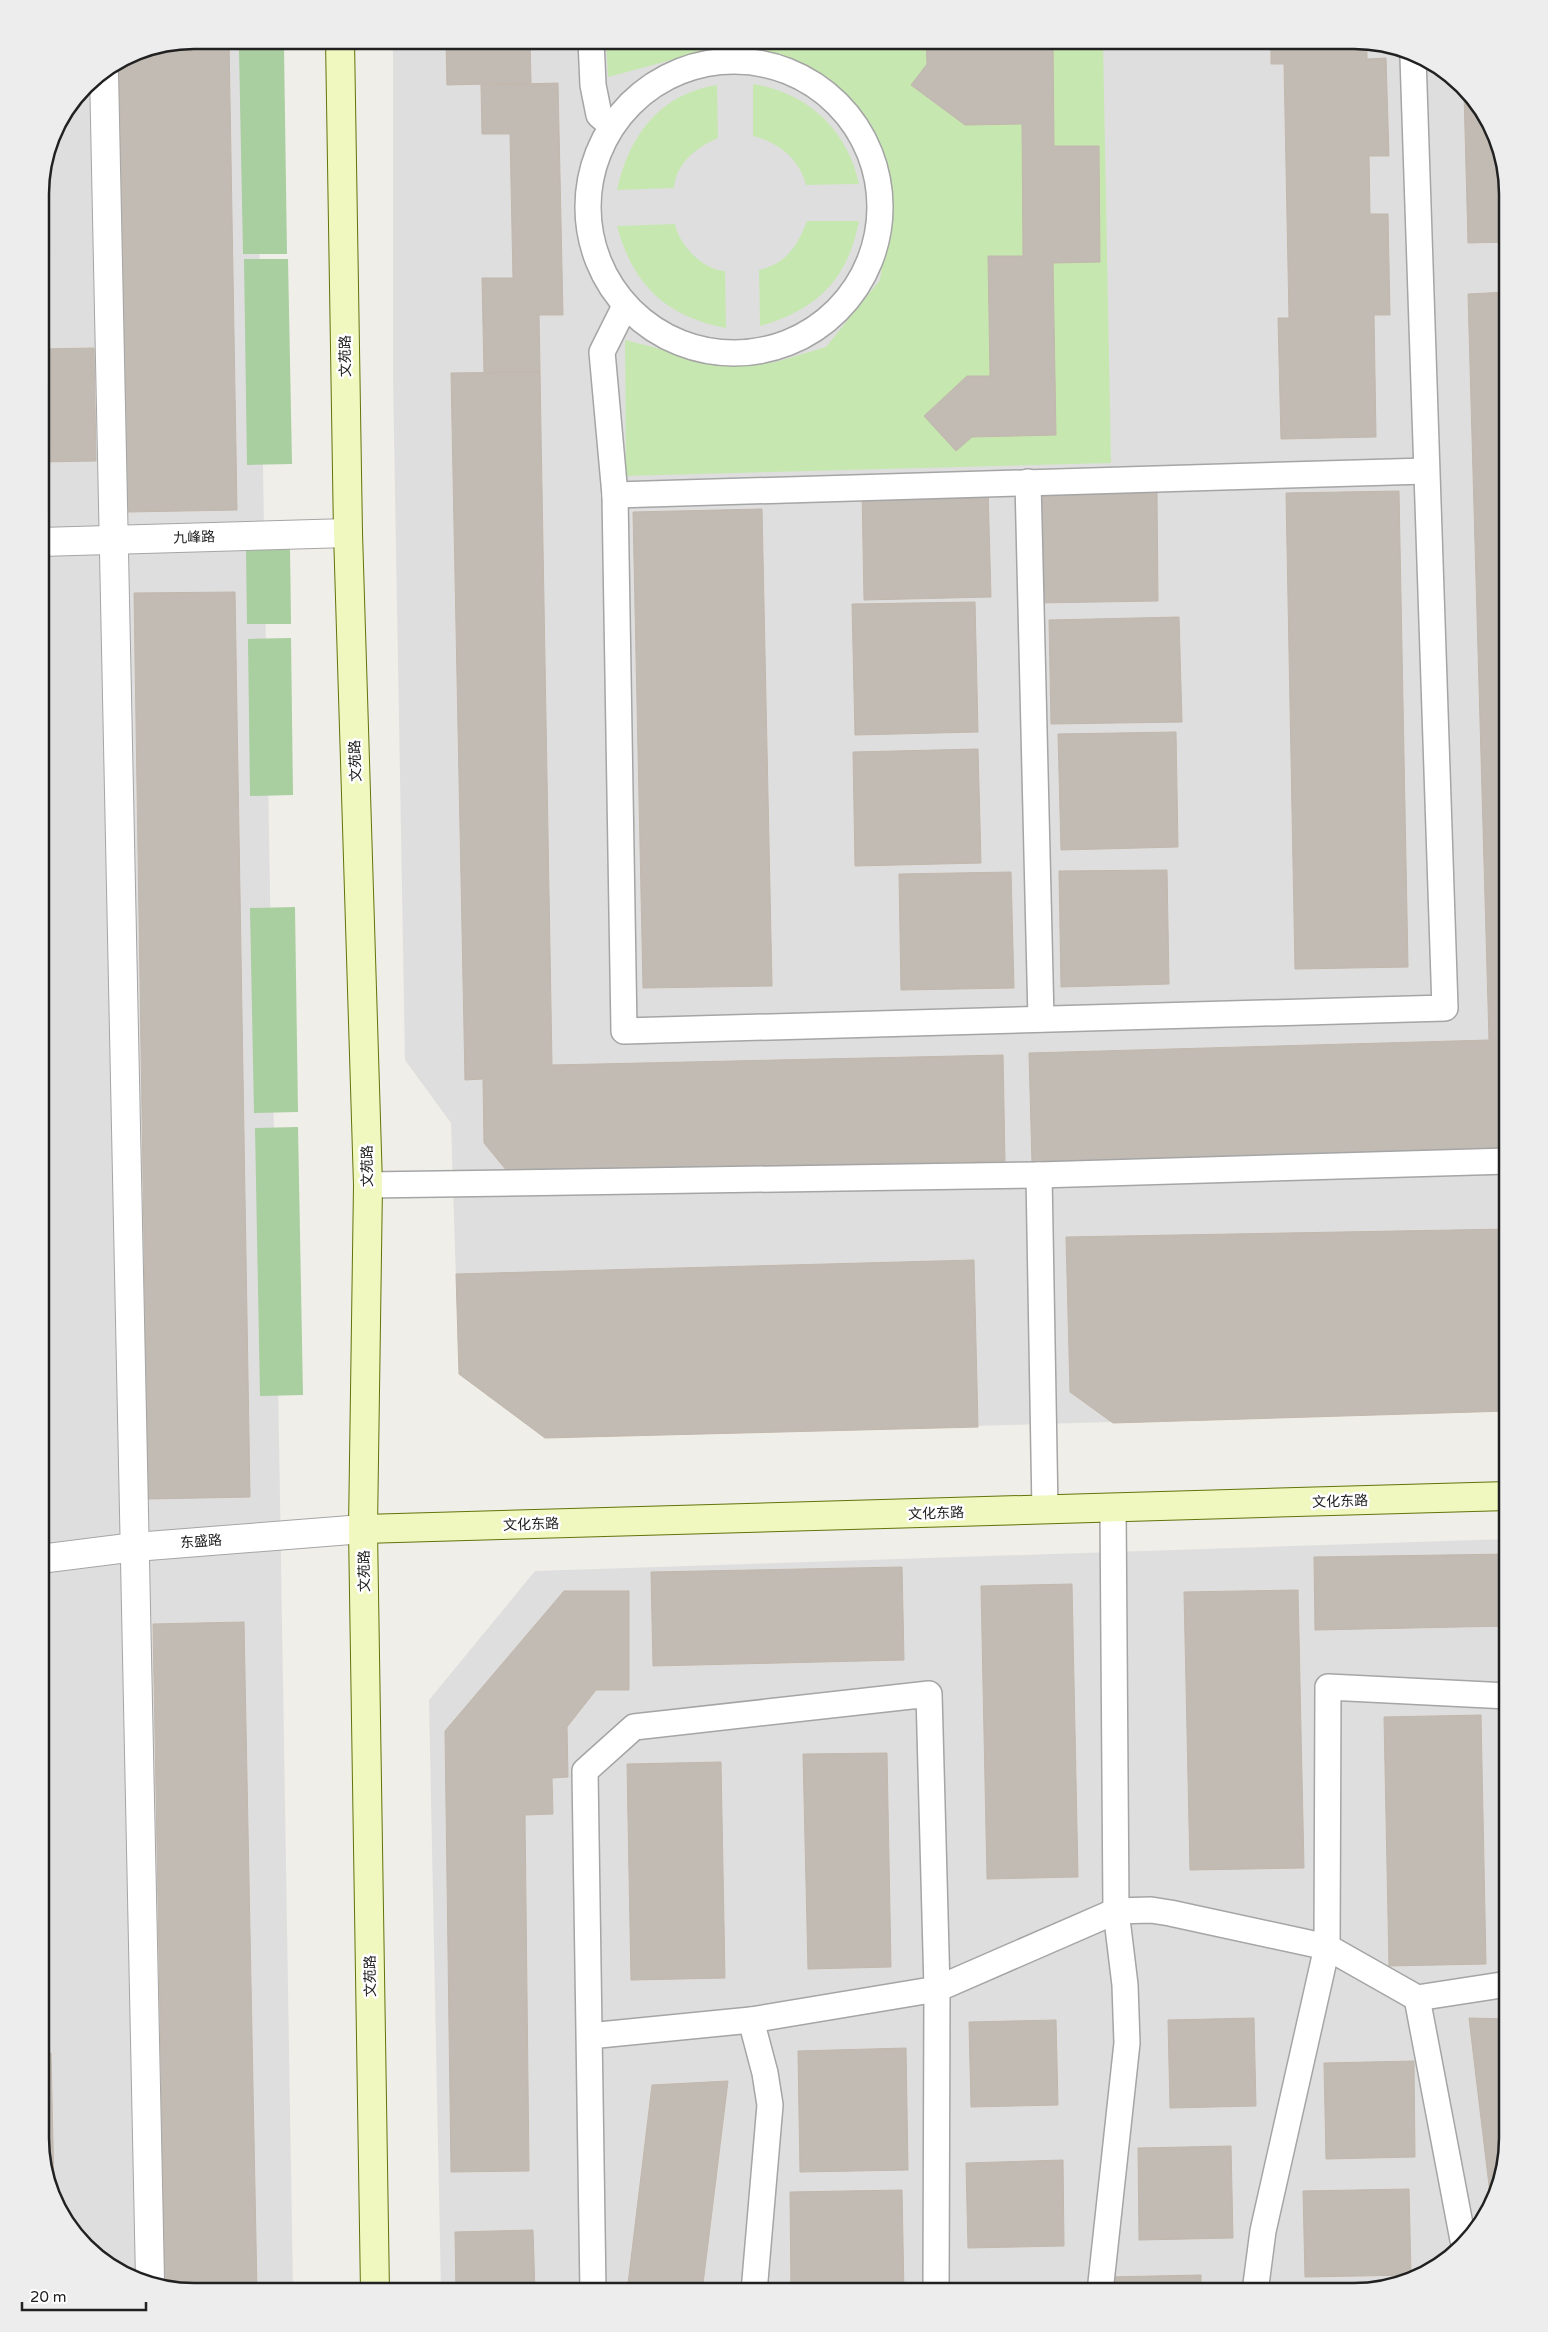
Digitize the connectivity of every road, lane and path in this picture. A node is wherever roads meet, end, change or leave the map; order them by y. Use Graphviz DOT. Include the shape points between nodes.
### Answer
graph roads {
  1 [pos="340,49"];
  2 [pos="591,49"];
  3 [pos="1413,62"];
  4 [pos="104,80"];
  5 [pos="612,126"];
  6 [pos="625,306"];
  7 [pos="1426,471"];
  8 [pos="1028,482"];
  9 [pos="615,495"];
  10 [pos="348,533"];
  11 [pos="114,540"];
  12 [pos="49,542"];
  13 [pos="1041,1019"];
  14 [pos="1499,1161"];
  15 [pos="1039,1175"];
  16 [pos="368,1185"];
  17 [pos="1499,1496"];
  18 [pos="1113,1508"];
  19 [pos="1045,1510"];
  20 [pos="363,1529"];
  21 [pos="135,1547"];
  22 [pos="49,1558"];
  23 [pos="1499,1696"];
  24 [pos="1116,1910"];
  25 [pos="1327,1947"];
  26 [pos="1499,1985"];
  27 [pos="936,1989"];
  28 [pos="1417,1998"];
  29 [pos="751,2020"];
  30 [pos="589,2036"];
  31 [pos="1462,2235"];
  32 [pos="150,2277"];
  33 [pos="375,2283"];
  34 [pos="594,2283"];
  35 [pos="755,2283"];
  36 [pos="936,2283"];
  37 [pos="1101,2283"];
  38 [pos="1256,2283"];
  1 -- 10 [label="main road, 文苑路"];
  2 -- 5 [label="lane" via="593,85 599,115"];
  3 -- 7 [label="lane"];
  4 -- 11 [label="street"];
  5 -- 6 [label="lane" via="592,170 588,218 599,265"];
  5 -- 6 [label="lane" via="646,90 688,67 736,60 784,68 826,92 858,128 878,173 880,222 868,268 841,309 802,338 757,353 709,352 664,336"];
  6 -- 9 [label="lane" via="602,352"];
  7 -- 8 [label="lane"];
  7 -- 13 [label="lane" via="1445,1008"];
  8 -- 9 [label="lane"];
  8 -- 13 [label="lane"];
  9 -- 13 [label="lane" via="624,1031"];
  10 -- 11 [label="street, 九峰路"];
  10 -- 16 [label="main road, 文苑路"];
  11 -- 12 [label="street, 九峰路"];
  11 -- 21 [label="street"];
  14 -- 15 [label="lane"];
  15 -- 16 [label="lane"];
  15 -- 19 [label="lane"];
  16 -- 20 [label="main road, 文苑路"];
  17 -- 18 [label="main road, 文化东路"];
  18 -- 19 [label="main road, 文化东路"];
  18 -- 24 [label="lane"];
  19 -- 20 [label="main road, 文化东路"];
  20 -- 21 [label="street, 东盛路"];
  20 -- 33 [label="main road, 文苑路"];
  21 -- 22 [label="street, 东盛路"];
  21 -- 32 [label="street"];
  23 -- 25 [label="lane" via="1328,1687"];
  24 -- 25 [label="lane" via="1170,1913"];
  24 -- 27 [label="lane"];
  24 -- 37 [label="lane" via="1125,1985 1127,2042"];
  25 -- 28 [label="lane"];
  25 -- 38 [label="lane" via="1263,2231"];
  26 -- 28 [label="lane"];
  27 -- 29 [label="lane"];
  27 -- 30 [label="lane" via="929,1694 634,1727 585,1772"];
  27 -- 36 [label="lane"];
  28 -- 31 [label="lane"];
  29 -- 30 [label="lane"];
  29 -- 35 [label="lane" via="770,2105"];
  30 -- 34 [label="lane"];
}
